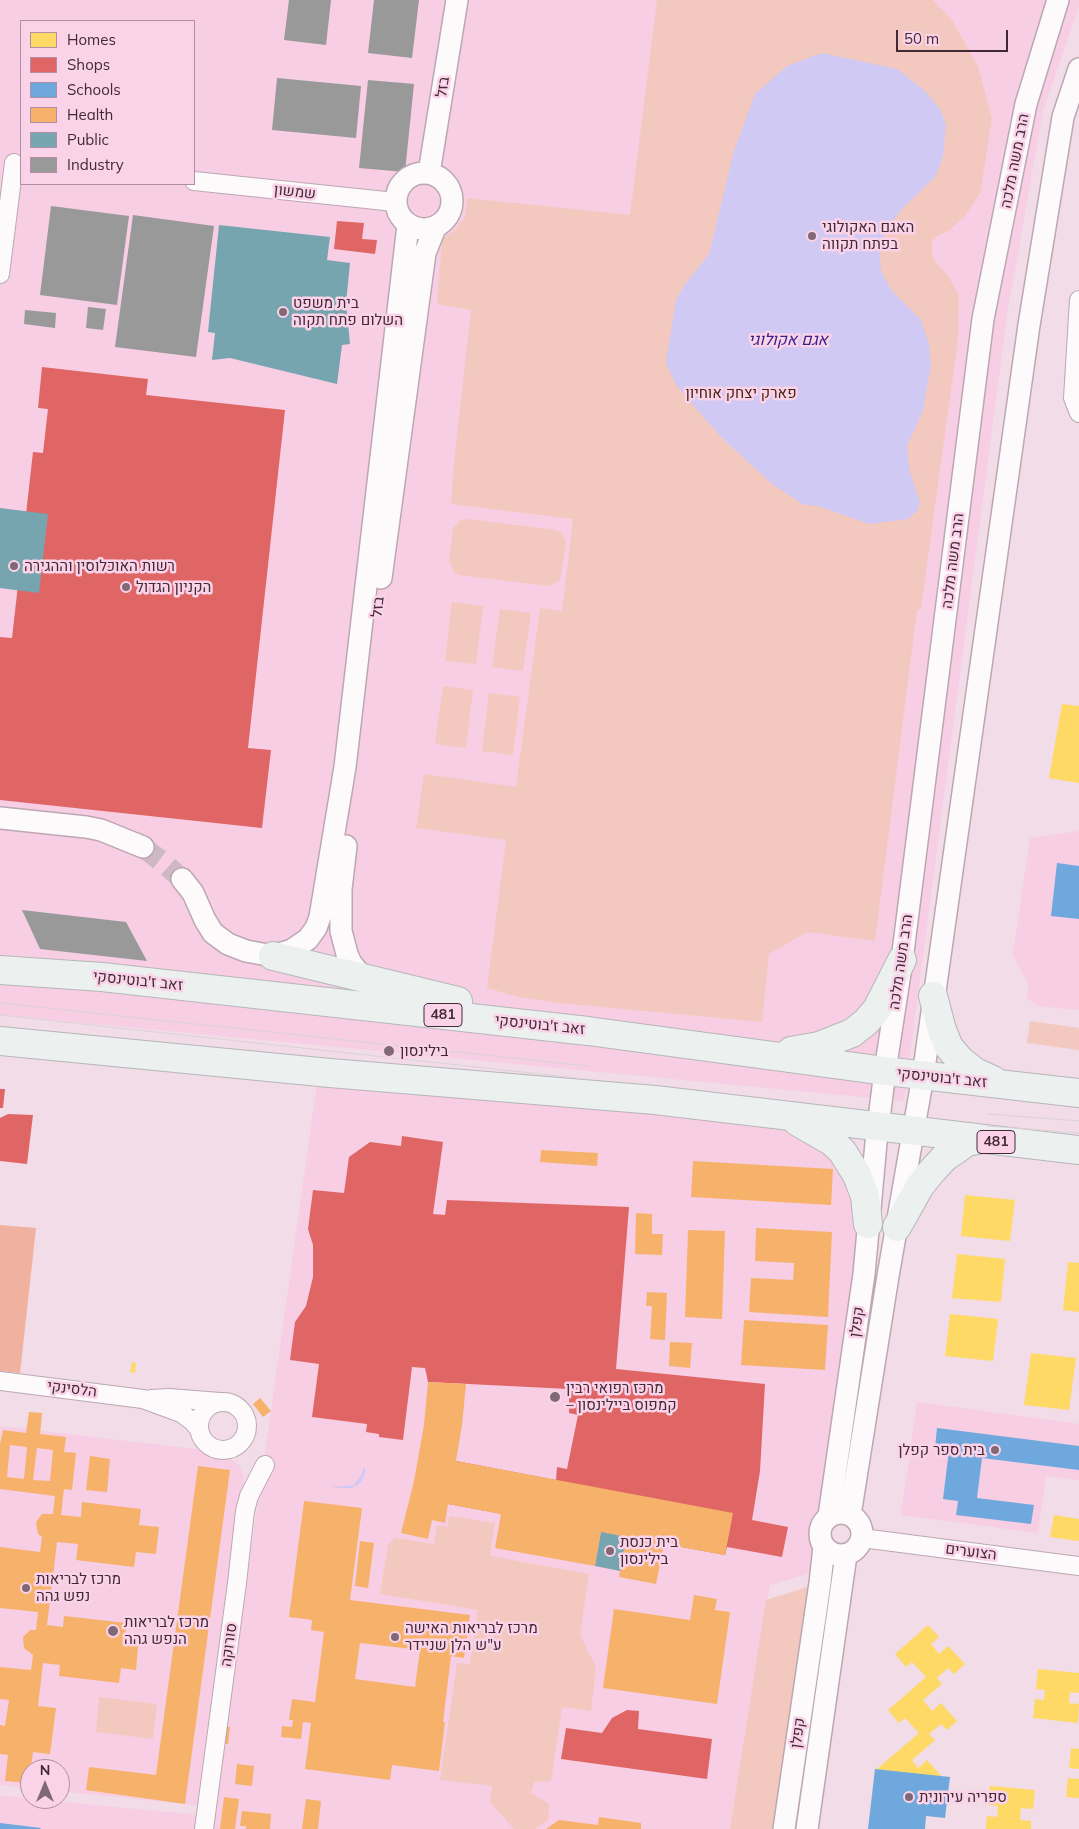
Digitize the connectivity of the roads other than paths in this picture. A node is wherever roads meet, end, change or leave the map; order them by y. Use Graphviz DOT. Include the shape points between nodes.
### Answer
graph roads {
  1 [pos="456,0"];
  2 [pos="1058,0"];
  3 [pos="1079,69"];
  4 [pos="12,162"];
  5 [pos="429,173"];
  6 [pos="195,181"];
  7 [pos="396,202"];
  8 [pos="408,225"];
  9 [pos="435,228"];
  10 [pos="0,274"];
  11 [pos="1079,300"];
  12 [pos="1079,414"];
  13 [pos="2,820"];
  14 [pos="143,847"];
  15 [pos="182,880"];
  16 [pos="273,956"];
  17 [pos="902,960"];
  18 [pos="0,970"];
  19 [pos="367,980"];
  20 [pos="933,996"];
  21 [pos="588,1031"];
  22 [pos="0,1041"];
  23 [pos="762,1054"];
  24 [pos="885,1071"];
  25 [pos="923,1076"];
  26 [pos="1006,1085"];
  27 [pos="1079,1093"];
  28 [pos="784,1115"];
  29 [pos="879,1127"];
  30 [pos="913,1132"];
  31 [pos="978,1140"];
  32 [pos="1079,1150"];
  33 [pos="868,1224"];
  34 [pos="897,1227"];
  35 [pos="0,1381"];
  36 [pos="143,1399"];
  37 [pos="221,1402"];
  38 [pos="199,1429"];
  39 [pos="265,1465"];
  40 [pos="840,1516"];
  41 [pos="862,1538"];
  42 [pos="824,1548"];
  43 [pos="846,1555"];
  44 [pos="1079,1566"];
  45 [pos="204,1829"];
  46 [pos="784,1829"];
  47 [pos="807,1829"];
  1 -- 5 [label="street, בזל"];
  2 -- 17 [label="street, הרב משה מלכה" via="1026,104 983,320"];
  3 -- 20 [label="street" via="1063,117 1029,325"];
  4 -- 10 [label="street"];
  5 -- 7 [label="street" via="405,180 396,194"];
  5 -- 9 [label="street" via="445,182 453,198 450,215"];
  6 -- 7 [label="street, שמשון"];
  7 -- 8 [label="street" via="401,219"];
  8 -- 9 [label="street" via="416,229"];
  8 -- 16 [label="street, בזל" via="346,759 320,917 308,939 292,950"];
  9 -- 19 [label="street, בזל" via="425,253 341,889 343,944 351,963"];
  11 -- 12 [label="street" via="1073,398"];
  13 -- 14 [label="street" via="86,827"];
  15 -- 16 [label="street" via="193,893 213,933 246,951"];
  16 -- 19 [label="main road"];
  17 -- 23 [label="main road" via="877,1009 852,1033 819,1046"];
  17 -- 24 [label="street, הרב משה מלכה"];
  18 -- 21 [label="main road, זאב ז'בוטינסקי / 481" via="119,979"];
  19 -- 21 [label="main road"];
  20 -- 25 [label="street"];
  20 -- 26 [label="main road" via="949,1047 975,1072"];
  21 -- 23 [label="main road, זאב ז'בוטינסקי / 481"];
  22 -- 28 [label="main road, 481" via="655,1100"];
  23 -- 24 [label="main road, זאב ז'בוטינסקי / 481"];
  24 -- 25 [label="main road, זאב ז'בוטינסקי / 481"];
  24 -- 29 [label="street, הרב משה מלכה"];
  25 -- 26 [label="main road, זאב ז'בוטינסקי / 481"];
  25 -- 30 [label="street"];
  26 -- 27 [label="main road, זאב ז'בוטינסקי / 481"];
  28 -- 29 [label="main road, 481"];
  28 -- 33 [label="main road" via="817,1132 842,1151 857,1174 865,1196"];
  29 -- 30 [label="main road, 481"];
  29 -- 33 [label="street, קפלן"];
  30 -- 31 [label="main road, 481"];
  30 -- 34 [label="street, קפלן"];
  31 -- 32 [label="main road, 481"];
  31 -- 34 [label="main road" via="966,1142 944,1158 920,1186"];
  33 -- 40 [label="street, קפלן"];
  34 -- 40 [label="street, קפלן"];
  35 -- 36 [label="street, הלסינקי"];
  36 -- 37 [label="street, הלסינקי"];
  36 -- 38 [label="street, הלסינקי" via="181,1414"];
  37 -- 38 [label="street" via="202,1414"];
  37 -- 38 [label="street" via="236,1406 246,1418 246,1434 242,1441 229,1449 214,1449 204,1440"];
  39 -- 45 [label="street, סורוקה" via="245,1511"];
  40 -- 41 [label="street" via="860,1524"];
  40 -- 42 [label="street" via="824,1521 819,1534"];
  41 -- 43 [label="street" via="855,1550"];
  41 -- 44 [label="street, הצוערים"];
  42 -- 43 [label="street" via="835,1555"];
  42 -- 46 [label="street, קפלן"];
  43 -- 47 [label="street, קפלן"];
}
